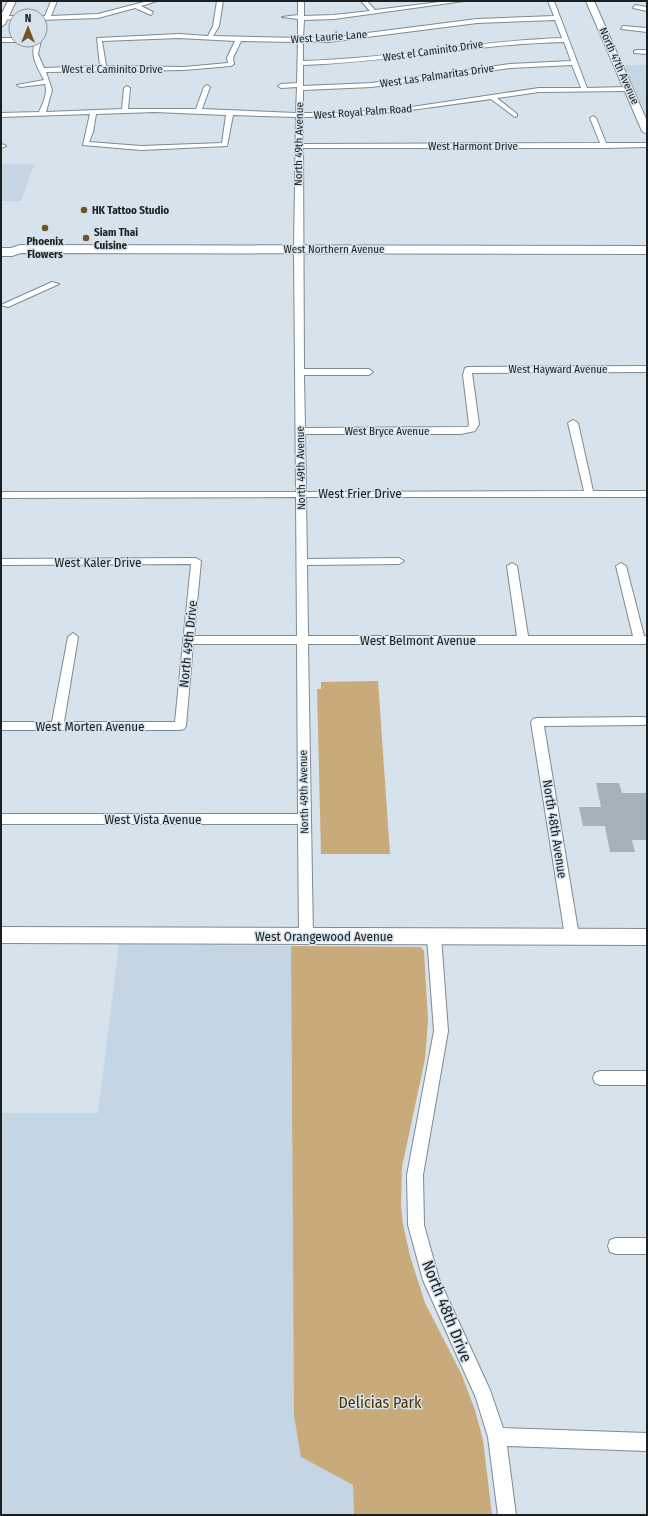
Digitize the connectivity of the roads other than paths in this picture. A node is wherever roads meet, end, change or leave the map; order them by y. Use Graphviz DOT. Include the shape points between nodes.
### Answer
graph roads {
  1 [pos="12,1"];
  2 [pos="54,1"];
  3 [pos="154,1"];
  4 [pos="220,1"];
  5 [pos="301,1"];
  6 [pos="364,1"];
  7 [pos="461,1"];
  8 [pos="551,1"];
  9 [pos="590,1"];
  10 [pos="439,2"];
  11 [pos="137,4"];
  12 [pos="635,7"];
  13 [pos="647,9"];
  14 [pos="373,12"];
  15 [pos="151,13"];
  16 [pos="48,16"];
  17 [pos="285,17"];
  18 [pos="301,17"];
  19 [pos="48,18"];
  20 [pos="558,18"];
  21 [pos="2,21"];
  22 [pos="623,28"];
  23 [pos="647,30"];
  24 [pos="210,37"];
  25 [pos="239,39"];
  26 [pos="301,40"];
  27 [pos="566,40"];
  28 [pos="35,48"];
  29 [pos="636,52"];
  30 [pos="647,52"];
  31 [pos="170,61"];
  32 [pos="300,63"];
  33 [pos="575,63"];
  34 [pos="103,67"];
  35 [pos="169,68"];
  36 [pos="40,70"];
  37 [pos="47,82"];
  38 [pos="20,85"];
  39 [pos="281,86"];
  40 [pos="207,87"];
  41 [pos="300,87"];
  42 [pos="126,88"];
  43 [pos="584,88"];
  44 [pos="628,89"];
  45 [pos="492,97"];
  46 [pos="125,111"];
  47 [pos="198,111"];
  48 [pos="93,113"];
  49 [pos="230,113"];
  50 [pos="1,115"];
  51 [pos="41,115"];
  52 [pos="515,115"];
  53 [pos="299,116"];
  54 [pos="593,118"];
  55 [pos="647,131"];
  56 [pos="459,136"];
  57 [pos="157,140"];
  58 [pos="647,145"];
  59 [pos="299,146"];
  60 [pos="461,146"];
  61 [pos="604,146"];
  62 [pos="155,148"];
  63 [pos="1,246"];
  64 [pos="20,249"];
  65 [pos="298,249"];
  66 [pos="647,250"];
  67 [pos="1,252"];
  68 [pos="55,284"];
  69 [pos="2,306"];
  70 [pos="647,369"];
  71 [pos="300,372"];
  72 [pos="369,372"];
  73 [pos="573,423"];
  74 [pos="472,429"];
  75 [pos="300,431"];
  76 [pos="302,494"];
  77 [pos="589,494"];
  78 [pos="647,494"];
  79 [pos="1,495"];
  80 [pos="196,561"];
  81 [pos="399,561"];
  82 [pos="1,562"];
  83 [pos="302,562"];
  84 [pos="512,566"];
  85 [pos="620,566"];
  86 [pos="73,637"];
  87 [pos="188,640"];
  88 [pos="302,640"];
  89 [pos="523,640"];
  90 [pos="643,640"];
  91 [pos="644,721"];
  92 [pos="1,726"];
  93 [pos="57,726"];
  94 [pos="180,726"];
  95 [pos="1,819"];
  96 [pos="304,819"];
  97 [pos="1,935"];
  98 [pos="306,936"];
  99 [pos="572,936"];
  100 [pos="647,937"];
  101 [pos="434,938"];
  102 [pos="600,1078"];
  103 [pos="647,1078"];
  104 [pos="616,1246"];
  105 [pos="647,1246"];
  106 [pos="497,1437"];
  107 [pos="647,1442"];
  108 [pos="507,1515"];
  1 -- 21 [label="main road"];
  2 -- 16 [label="street"];
  3 -- 11 [label="street"];
  4 -- 24 [label="street" via="216,26"];
  5 -- 18 [label="street, North 49th Avenue"];
  6 -- 14 [label="street"];
  7 -- 10 [label="street"];
  8 -- 20 [label="street"];
  9 -- 44 [label="street, North 47th Avenue"];
  10 -- 14 [label="street"];
  11 -- 15 [label="street"];
  11 -- 19 [label="street" via="91,17"];
  12 -- 13 [label="street"];
  14 -- 18 [label="street" via="324,18"];
  17 -- 18 [label="street"];
  18 -- 26 [label="street, North 49th Avenue"];
  20 -- 26 [label="street, West Laurie Lane" via="482,21 340,39"];
  20 -- 27 [label="street"];
  22 -- 23 [label="street"];
  24 -- 25 [label="street, West Laurie Lane"];
  24 -- 34 [label="street, West Laurie Lane" via="99,39"];
  25 -- 26 [label="street, West Laurie Lane"];
  25 -- 35 [label="street, West el Caminito Drive" via="230,58 231,64"];
  26 -- 32 [label="street, North 49th Avenue"];
  27 -- 32 [label="street, West el Caminito Drive" via="500,42 359,61"];
  27 -- 33 [label="street"];
  28 -- 36 [label="street" via="34,52"];
  29 -- 30 [label="street"];
  31 -- 35 [label="street"];
  32 -- 41 [label="street, North 49th Avenue"];
  33 -- 41 [label="street, West Las Palmaritas Drive" via="510,66 367,86"];
  33 -- 43 [label="street"];
  34 -- 35 [label="street, West el Caminito Drive"];
  34 -- 36 [label="street, West el Caminito Drive"];
  36 -- 37 [label="street"];
  37 -- 38 [label="street"];
  37 -- 51 [label="street" via="49,90"];
  39 -- 41 [label="street, West Las Palmaritas Drive"];
  40 -- 47 [label="street"];
  41 -- 53 [label="street, North 49th Avenue"];
  42 -- 46 [label="street"];
  43 -- 44 [label="street, West Royal Palm Road"];
  43 -- 45 [label="street, West Royal Palm Road" via="539,90"];
  44 -- 55 [label="street, North 47th Avenue"];
  45 -- 52 [label="street"];
  45 -- 53 [label="street, West Royal Palm Road" via="386,112"];
  46 -- 47 [label="street, West Royal Palm Road"];
  46 -- 48 [label="street, West Royal Palm Road"];
  47 -- 49 [label="street, West Royal Palm Road"];
  48 -- 51 [label="street, West Royal Palm Road"];
  48 -- 62 [label="street" via="85,144"];
  49 -- 53 [label="street, West Royal Palm Road"];
  49 -- 62 [label="street" via="225,145"];
  50 -- 51 [label="street, West Royal Palm Road"];
  53 -- 59 [label="street, North 49th Avenue"];
  54 -- 61 [label="street"];
  56 -- 60 [label="street"];
  57 -- 62 [label="street"];
  58 -- 61 [label="street, West Harmont Drive"];
  59 -- 60 [label="street, West Harmont Drive"];
  59 -- 65 [label="street, North 49th Avenue"];
  60 -- 61 [label="street, West Harmont Drive"];
  63 -- 64 [label="main road, West Northern Avenue"];
  64 -- 65 [label="main road, West Northern Avenue"];
  64 -- 67 [label="main road, West Northern Avenue"];
  65 -- 66 [label="main road, West Northern Avenue"];
  65 -- 71 [label="street, North 49th Avenue"];
  68 -- 69 [label="street"];
  70 -- 74 [label="street, West Hayward Avenue" via="468,370 474,424"];
  71 -- 72 [label="street"];
  71 -- 75 [label="street, North 49th Avenue"];
  73 -- 77 [label="street"];
  74 -- 75 [label="street, West Bryce Avenue"];
  75 -- 76 [label="street, North 49th Avenue"];
  76 -- 77 [label="street, West Frier Drive"];
  76 -- 79 [label="street, West Frier Drive"];
  76 -- 83 [label="street, North 49th Avenue"];
  77 -- 78 [label="street, West Frier Drive"];
  80 -- 82 [label="street, West Kaler Drive"];
  80 -- 87 [label="street, North 49th Drive"];
  81 -- 83 [label="street"];
  83 -- 88 [label="street, North 49th Avenue"];
  84 -- 89 [label="street"];
  85 -- 90 [label="street"];
  86 -- 93 [label="street"];
  87 -- 88 [label="street, West Belmont Avenue"];
  87 -- 94 [label="street, North 49th Drive"];
  88 -- 89 [label="street, West Belmont Avenue"];
  88 -- 96 [label="street, North 49th Avenue"];
  89 -- 90 [label="street, West Belmont Avenue"];
  91 -- 99 [label="street, North 48th Avenue" via="537,722"];
  92 -- 93 [label="street, West Morten Avenue"];
  93 -- 94 [label="street, West Morten Avenue"];
  95 -- 96 [label="street, West Vista Avenue"];
  96 -- 98 [label="street, North 49th Avenue"];
  97 -- 98 [label="street, West Orangewood Avenue"];
  98 -- 101 [label="street, West Orangewood Avenue"];
  99 -- 100 [label="street, West Orangewood Avenue"];
  99 -- 101 [label="street, West Orangewood Avenue"];
  101 -- 106 [label="street, North 48th Drive" via="441,1031 415,1174 416,1225 431,1280 484,1396"];
  102 -- 103 [label="street"];
  104 -- 105 [label="street"];
  106 -- 107 [label="street"];
  106 -- 108 [label="street, North 48th Drive"];
}
